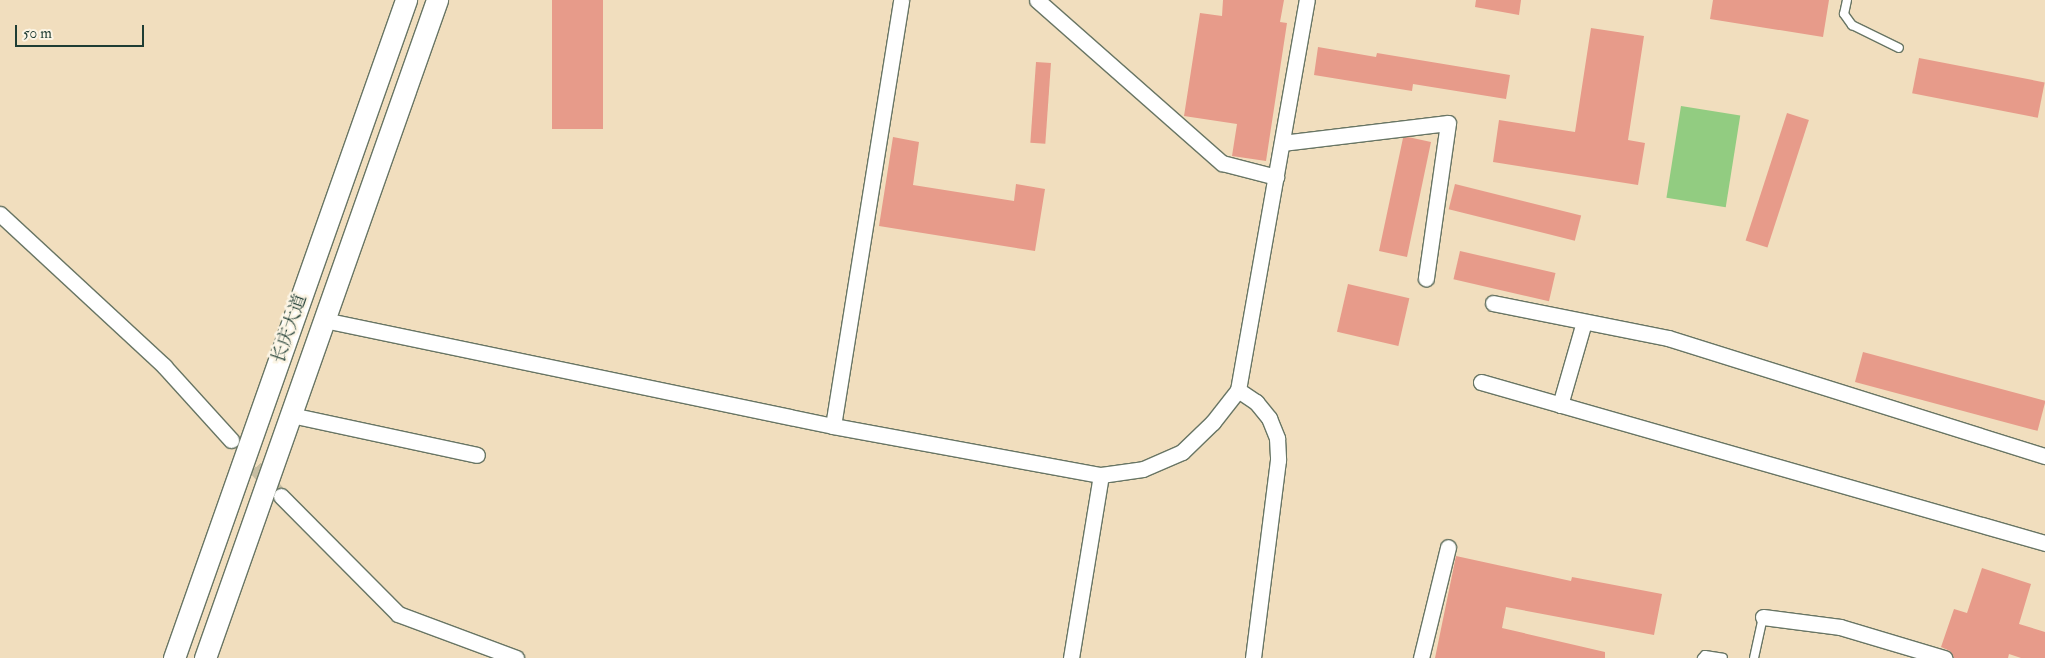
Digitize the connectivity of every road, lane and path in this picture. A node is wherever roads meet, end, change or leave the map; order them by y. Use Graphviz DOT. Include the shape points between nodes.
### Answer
graph roads {
  1 [pos="406,0"];
  2 [pos="437,0"];
  3 [pos="901,0"];
  4 [pos="1038,0"];
  5 [pos="1307,0"];
  6 [pos="1847,0"];
  7 [pos="1900,48"];
  8 [pos="1282,143"];
  9 [pos="1276,177"];
  10 [pos="0,214"];
  11 [pos="1426,278"];
  12 [pos="1493,303"];
  13 [pos="324,320"];
  14 [pos="1584,322"];
  15 [pos="1481,382"];
  16 [pos="1238,390"];
  17 [pos="1560,405"];
  18 [pos="291,415"];
  19 [pos="833,426"];
  20 [pos="231,440"];
  21 [pos="477,455"];
  22 [pos="2045,456"];
  23 [pos="1101,474"];
  24 [pos="282,496"];
  25 [pos="2045,543"];
  26 [pos="1448,547"];
  27 [pos="1763,617"];
  28 [pos="174,658"];
  29 [pos="205,658"];
  30 [pos="516,658"];
  31 [pos="1071,658"];
  32 [pos="1253,658"];
  33 [pos="1422,658"];
  34 [pos="1702,658"];
  35 [pos="1723,658"];
  36 [pos="1754,658"];
  37 [pos="1941,658"];
  1 -- 28 [label="main road, 长庆大道"];
  2 -- 13 [label="main road, 长庆大道"];
  3 -- 19 [label="street"];
  4 -- 9 [label="street" via="1222,163"];
  5 -- 8 [label="street"];
  6 -- 7 [label="lane" via="1844,14 1852,25"];
  8 -- 9 [label="street"];
  8 -- 11 [label="street" via="1448,122"];
  9 -- 16 [label="street"];
  10 -- 20 [label="street" via="164,366"];
  12 -- 14 [label="street"];
  13 -- 18 [label="main road, 长庆大道"];
  13 -- 19 [label="street"];
  14 -- 17 [label="street"];
  14 -- 22 [label="street" via="1668,338"];
  15 -- 17 [label="street"];
  16 -- 23 [label="street" via="1182,452 1143,469"];
  16 -- 32 [label="street" via="1256,402 1269,418 1277,438 1278,460"];
  17 -- 25 [label="street"];
  18 -- 21 [label="street"];
  18 -- 29 [label="main road, 长庆大道"];
  19 -- 23 [label="street"];
  23 -- 31 [label="street"];
  24 -- 30 [label="street" via="398,614"];
  26 -- 33 [label="street"];
  27 -- 36 [label="lane"];
  27 -- 37 [label="street" via="1840,627"];
  34 -- 35 [label="lane" via="1705,655"];
}
